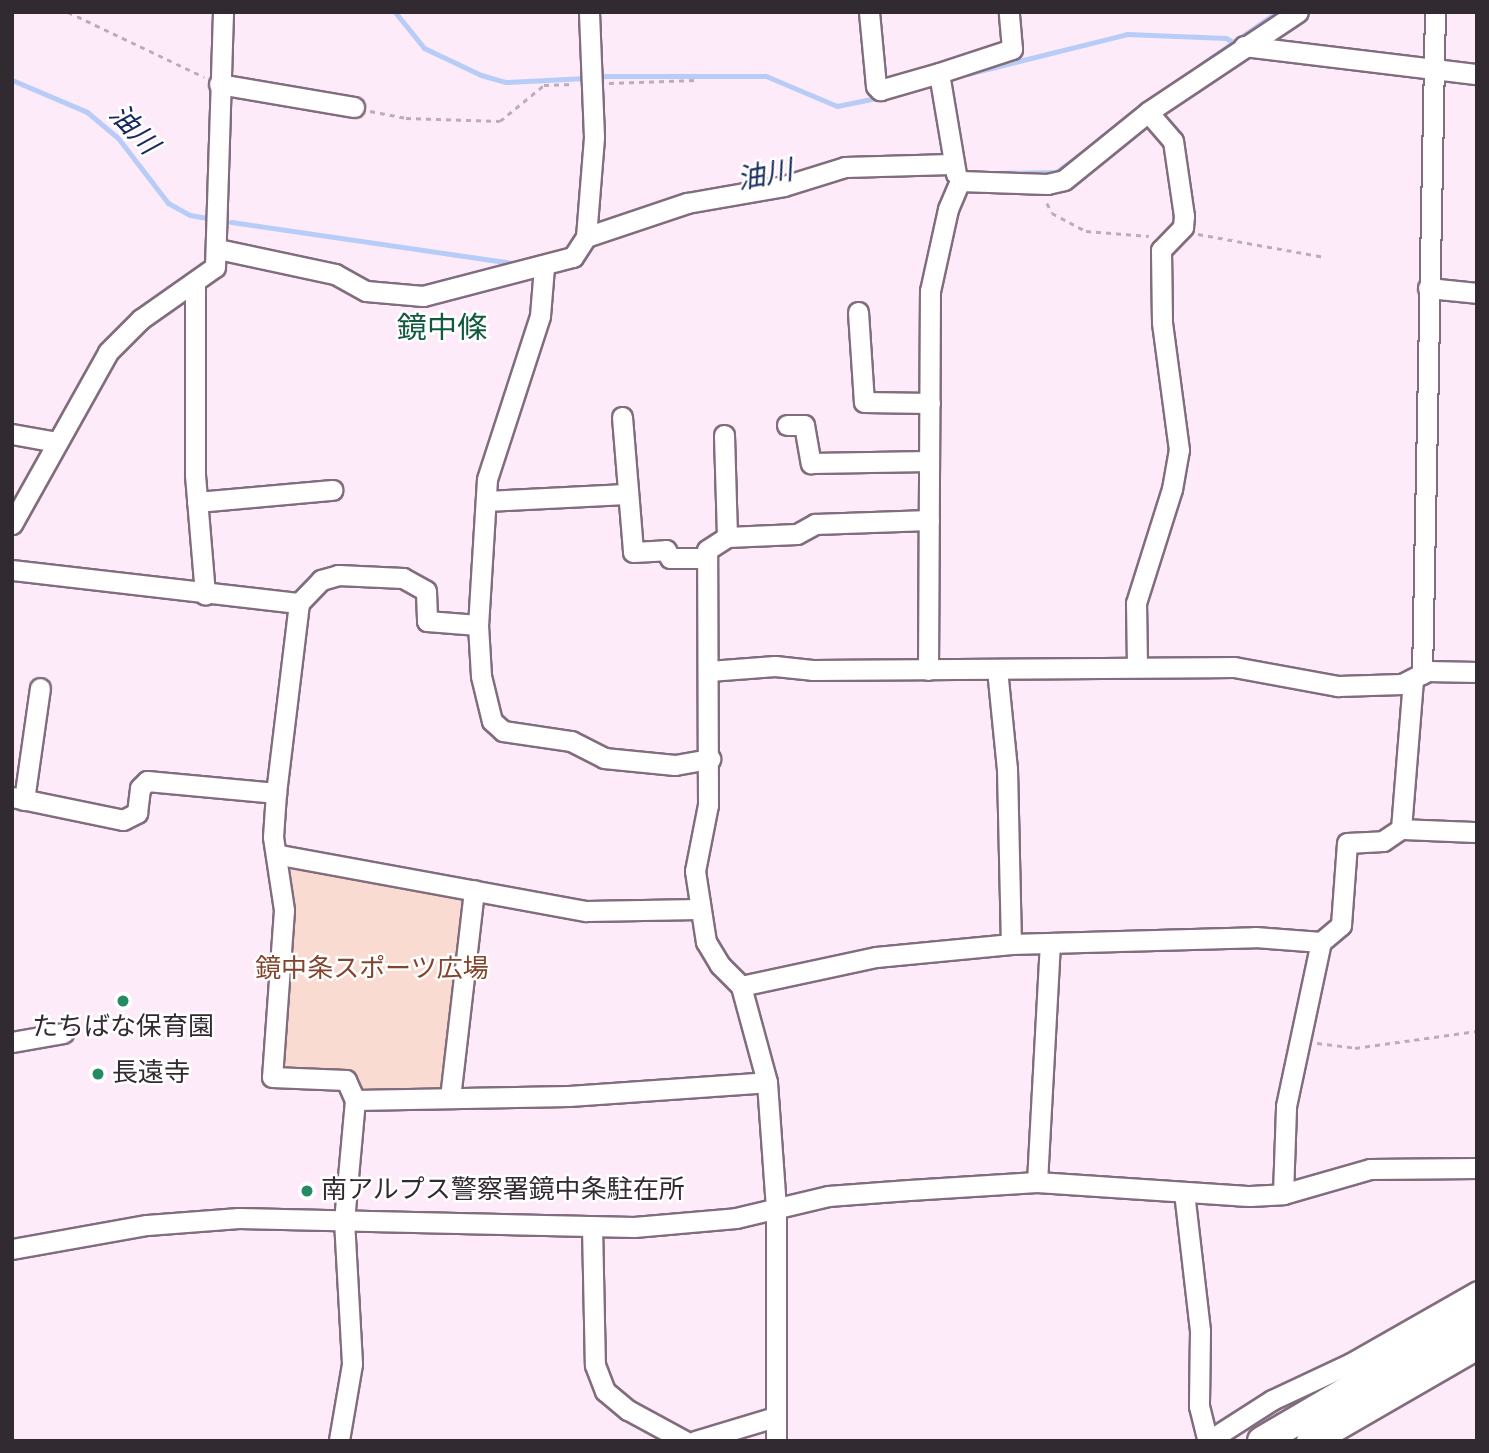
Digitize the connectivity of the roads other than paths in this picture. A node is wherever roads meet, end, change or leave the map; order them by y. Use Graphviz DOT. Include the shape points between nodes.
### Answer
graph roads {
  1 [pos="589,12"];
  2 [pos="869,12"];
  3 [pos="1009,12"];
  4 [pos="1435,12"];
  5 [pos="1294,13"];
  6 [pos="223,17"];
  7 [pos="1244,46"];
  8 [pos="1435,70"];
  9 [pos="939,73"];
  10 [pos="1477,74"];
  11 [pos="219,83"];
  12 [pos="354,107"];
  13 [pos="1148,112"];
  14 [pos="956,173"];
  15 [pos="586,237"];
  16 [pos="218,249"];
  17 [pos="544,267"];
  18 [pos="195,285"];
  19 [pos="1428,288"];
  20 [pos="1477,293"];
  21 [pos="858,312"];
  22 [pos="930,403"];
  23 [pos="622,417"];
  24 [pos="787,425"];
  25 [pos="12,434"];
  26 [pos="724,435"];
  27 [pos="57,442"];
  28 [pos="929,461"];
  29 [pos="332,490"];
  30 [pos="626,494"];
  31 [pos="486,501"];
  32 [pos="197,502"];
  33 [pos="929,520"];
  34 [pos="12,524"];
  35 [pos="727,537"];
  36 [pos="707,558"];
  37 [pos="12,570"];
  38 [pos="205,595"];
  39 [pos="299,603"];
  40 [pos="478,625"];
  41 [pos="1137,665"];
  42 [pos="997,668"];
  43 [pos="928,670"];
  44 [pos="709,671"];
  45 [pos="1477,672"];
  46 [pos="1418,677"];
  47 [pos="40,688"];
  48 [pos="709,759"];
  49 [pos="276,793"];
  50 [pos="18,798"];
  51 [pos="1401,829"];
  52 [pos="1477,832"];
  53 [pos="279,855"];
  54 [pos="474,890"];
  55 [pos="699,909"];
  56 [pos="1321,942"];
  57 [pos="1011,944"];
  58 [pos="1050,944"];
  59 [pos="741,986"];
  60 [pos="63,1033"];
  61 [pos="12,1042"];
  62 [pos="767,1082"];
  63 [pos="450,1098"];
  64 [pos="355,1100"];
  65 [pos="1477,1168"];
  66 [pos="1037,1182"];
  67 [pos="1184,1192"];
  68 [pos="1283,1194"];
  69 [pos="776,1208"];
  70 [pos="344,1220"];
  71 [pos="592,1226"];
  72 [pos="12,1249"];
  73 [pos="1477,1291"];
  74 [pos="1477,1315"];
  75 [pos="1477,1345"];
  76 [pos="1477,1361"];
  77 [pos="775,1417"];
  78 [pos="339,1440"];
  79 [pos="685,1441"];
  80 [pos="695,1441"];
  81 [pos="776,1441"];
  82 [pos="1208,1441"];
  83 [pos="1262,1441"];
  84 [pos="1311,1441"];
  85 [pos="1338,1441"];
  1 -- 15 [label="street" via="594,83"];
  2 -- 9 [label="street" via="880,90"];
  3 -- 9 [label="street" via="1012,50"];
  4 -- 8 [label="street"];
  5 -- 7 [label="street"];
  6 -- 11 [label="street"];
  7 -- 8 [label="street"];
  7 -- 13 [label="street"];
  8 -- 10 [label="street"];
  8 -- 19 [label="street"];
  9 -- 14 [label="street"];
  11 -- 12 [label="street"];
  11 -- 16 [label="street"];
  13 -- 14 [label="street" via="1064,180 1048,184"];
  13 -- 41 [label="street" via="1173,141 1183,227 1165,242 1162,322 1179,450 1172,489 1136,603"];
  14 -- 15 [label="street" via="845,167 784,186 687,202"];
  14 -- 22 [label="street" via="930,290"];
  15 -- 17 [label="street" via="573,257"];
  16 -- 17 [label="street" via="335,274 366,291 423,296"];
  16 -- 18 [label="street" via="215,267"];
  17 -- 31 [label="street" via="540,316 502,425"];
  18 -- 27 [label="street" via="141,320 107,352"];
  18 -- 32 [label="street"];
  19 -- 20 [label="street"];
  19 -- 46 [label="street"];
  21 -- 22 [label="street" via="864,402"];
  22 -- 28 [label="street"];
  23 -- 30 [label="street"];
  24 -- 28 [label="street" via="804,425 811,463"];
  25 -- 27 [label="street"];
  26 -- 35 [label="street"];
  27 -- 34 [label="street"];
  28 -- 33 [label="street"];
  29 -- 32 [label="street"];
  30 -- 31 [label="street"];
  30 -- 36 [label="street" via="633,552 666,550 670,558"];
  31 -- 40 [label="street"];
  32 -- 38 [label="street"];
  33 -- 35 [label="street" via="815,524 797,534"];
  33 -- 43 [label="street"];
  35 -- 36 [label="street" via="707,550"];
  36 -- 44 [label="street"];
  37 -- 38 [label="street"];
  38 -- 39 [label="street"];
  39 -- 40 [label="street" via="320,580 338,575 403,578 426,592 427,621"];
  39 -- 49 [label="street"];
  40 -- 48 [label="street" via="481,676 492,721 503,731 571,741 604,758 675,765"];
  41 -- 42 [label="street"];
  41 -- 46 [label="street" via="1234,667 1338,686 1402,684"];
  42 -- 43 [label="street"];
  42 -- 57 [label="street" via="1007,769"];
  43 -- 44 [label="street" via="775,666"];
  44 -- 48 [label="street"];
  45 -- 46 [label="street"];
  46 -- 51 [label="street"];
  47 -- 50 [label="street"];
  48 -- 55 [label="street" via="708,805 695,871"];
  49 -- 50 [label="street" via="147,781 141,788 137,813 123,820"];
  49 -- 53 [label="street" via="273,837"];
  51 -- 52 [label="street"];
  51 -- 56 [label="street" via="1383,841 1347,842 1341,925"];
  53 -- 54 [label="street"];
  53 -- 64 [label="street" via="284,910 272,1077 346,1080"];
  54 -- 55 [label="street" via="586,911"];
  54 -- 63 [label="street"];
  55 -- 59 [label="street" via="706,942"];
  56 -- 58 [label="street" via="1255,937"];
  56 -- 68 [label="street" via="1286,1106"];
  57 -- 58 [label="street"];
  57 -- 59 [label="street" via="876,957"];
  58 -- 66 [label="street"];
  59 -- 62 [label="street"];
  60 -- 61 [label="street"];
  62 -- 63 [label="street" via="569,1096"];
  62 -- 69 [label="street"];
  63 -- 64 [label="street"];
  64 -- 70 [label="street"];
  65 -- 68 [label="street" via="1370,1170"];
  66 -- 67 [label="street"];
  66 -- 69 [label="street" via="828,1196"];
  67 -- 68 [label="street"];
  67 -- 82 [label="street" via="1200,1331 1199,1406"];
  69 -- 71 [label="street" via="736,1218"];
  69 -- 77 [label="street"];
  70 -- 71 [label="street"];
  70 -- 72 [label="street" via="239,1218 147,1225"];
  70 -- 78 [label="street" via="352,1364"];
  71 -- 79 [label="street" via="595,1365 605,1391 628,1410"];
  73 -- 82 [label="street" via="1351,1363 1272,1400"];
  74 -- 83 [label="highway"];
  75 -- 84 [label="highway"];
  76 -- 85 [label="street"];
  77 -- 80 [label="street"];
  77 -- 81 [label="street"];
}
